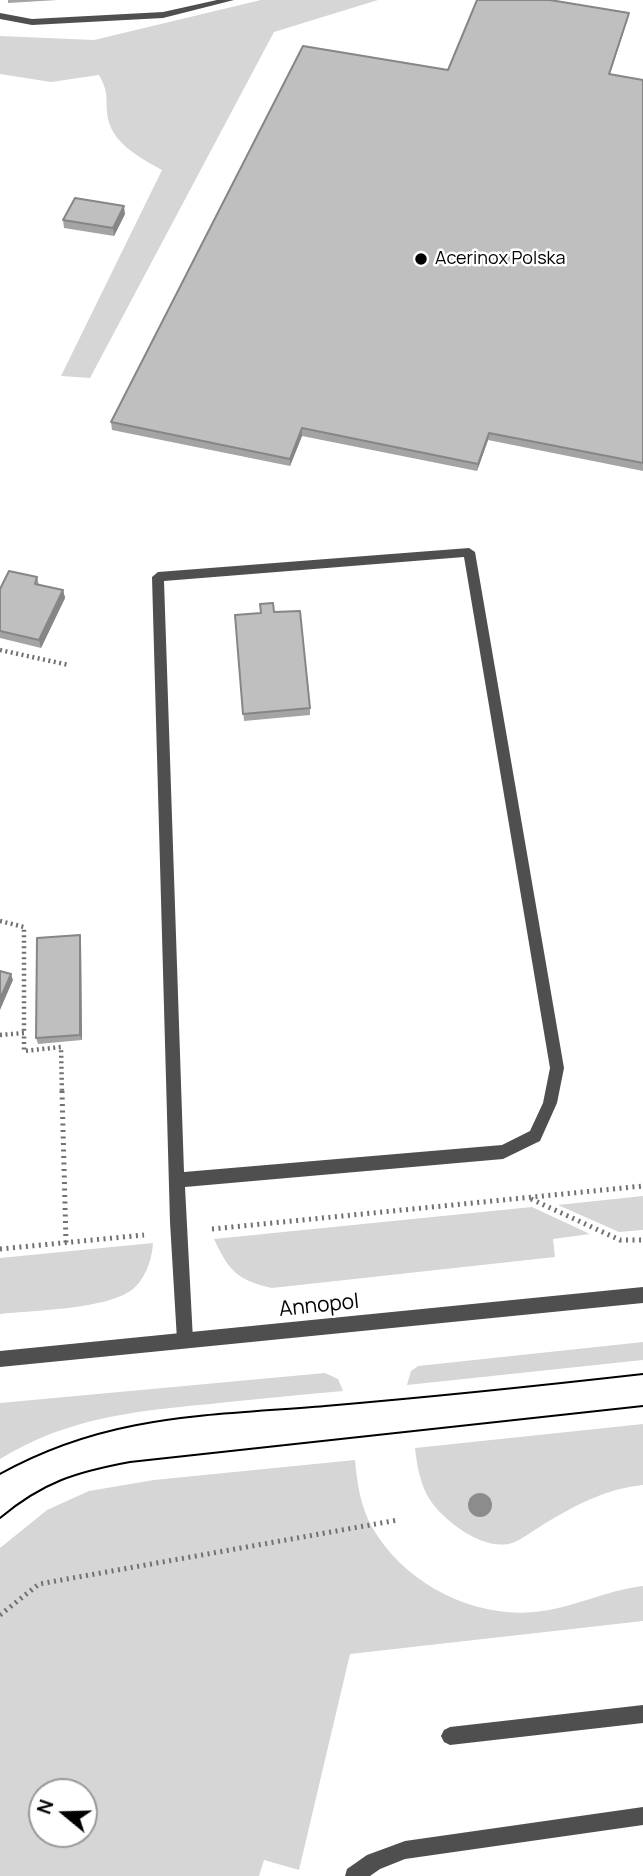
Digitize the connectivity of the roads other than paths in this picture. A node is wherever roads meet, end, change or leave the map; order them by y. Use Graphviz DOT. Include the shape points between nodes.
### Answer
graph roads {
  1 [pos="229,0"];
  2 [pos="0,16"];
  3 [pos="177,1180"];
  4 [pos="643,1295"];
  5 [pos="185,1340"];
  6 [pos="0,1359"];
  7 [pos="643,1714"];
  8 [pos="450,1736"];
  9 [pos="643,1816"];
  10 [pos="354,1876"];
  1 -- 2 [label="street" via="163,15 32,22"];
  3 -- 3 [label="street" via="158,577 469,552 557,1068 550,1103 535,1136 503,1152"];
  3 -- 5 [label="street"];
  4 -- 5 [label="street, Annopol"];
  5 -- 6 [label="street, Annopol"];
  7 -- 8 [label="street"];
  9 -- 10 [label="street" via="405,1850"];
}
